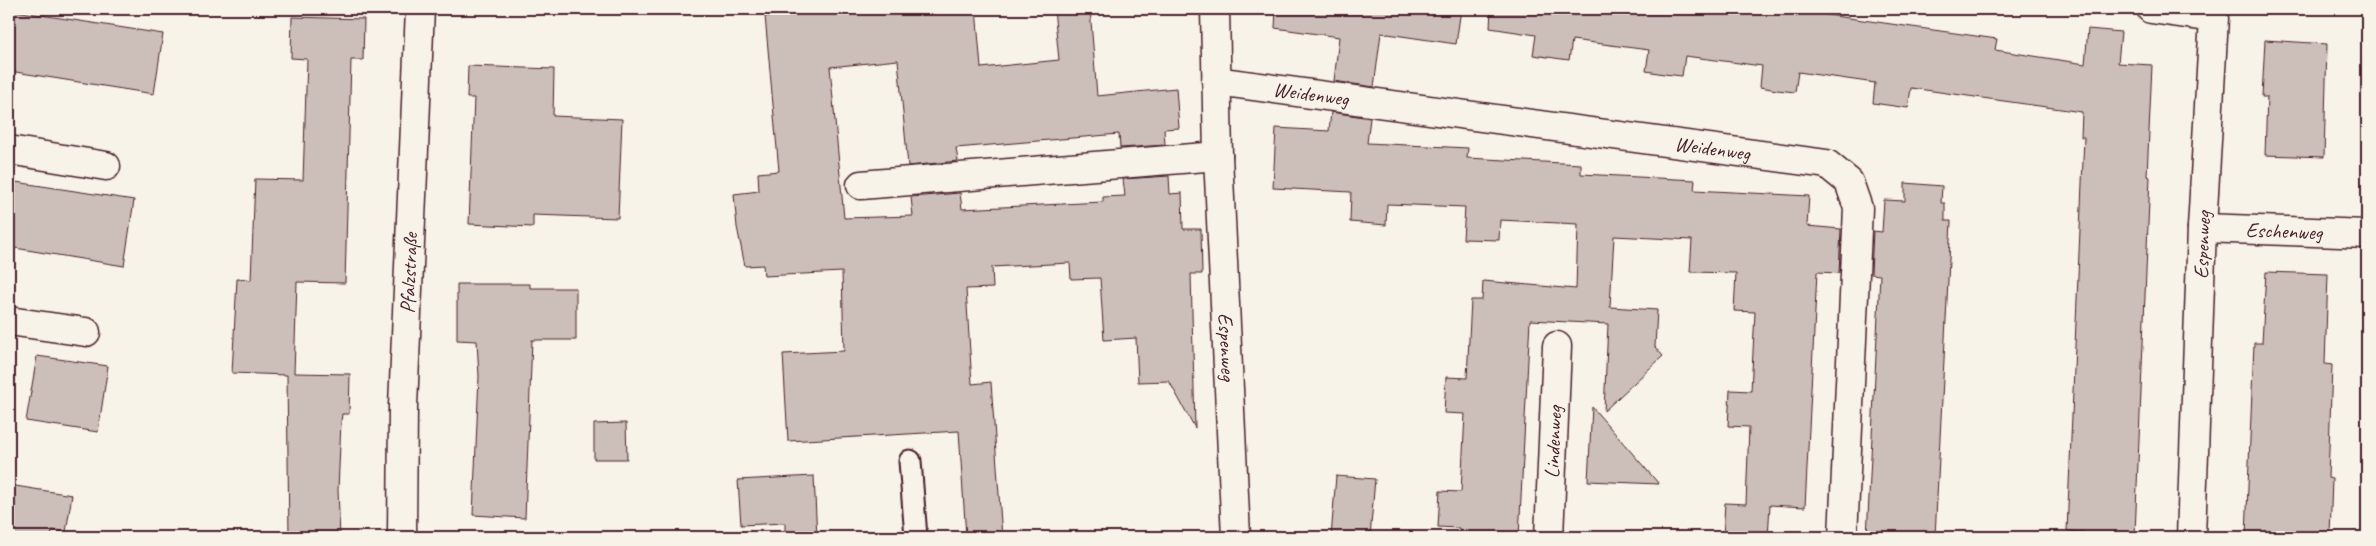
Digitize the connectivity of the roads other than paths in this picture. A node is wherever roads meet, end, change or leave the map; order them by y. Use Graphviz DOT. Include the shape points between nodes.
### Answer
graph roads {
  1 [pos="420,9"];
  2 [pos="1214,9"];
  3 [pos="2151,9"];
  4 [pos="2215,13"];
  5 [pos="1216,80"];
  6 [pos="9,150"];
  7 [pos="1218,156"];
  8 [pos="106,166"];
  9 [pos="861,185"];
  10 [pos="2202,228"];
  11 [pos="2367,234"];
  12 [pos="9,321"];
  13 [pos="86,332"];
  14 [pos="1557,346"];
  15 [pos="910,461"];
  16 [pos="402,537"];
  17 [pos="916,537"];
  18 [pos="1236,537"];
  19 [pos="1549,537"];
  20 [pos="1842,537"];
  21 [pos="2190,537"];
  1 -- 16 [label="street, Pfalzstraße" via="403,406"];
  2 -- 5 [label="street, Espenweg"];
  3 -- 4 [label="street, Espenweg"];
  4 -- 10 [label="street, Espenweg"];
  5 -- 7 [label="street, Espenweg"];
  5 -- 20 [label="street, Weidenweg" via="1827,164 1849,182 1858,208"];
  6 -- 8 [label="street"];
  7 -- 9 [label="street"];
  7 -- 18 [label="street, Espenweg"];
  10 -- 11 [label="street, Eschenweg"];
  10 -- 21 [label="street, Espenweg"];
  12 -- 13 [label="street"];
  14 -- 19 [label="street, Lindenweg"];
  15 -- 17 [label="lane"];
}
